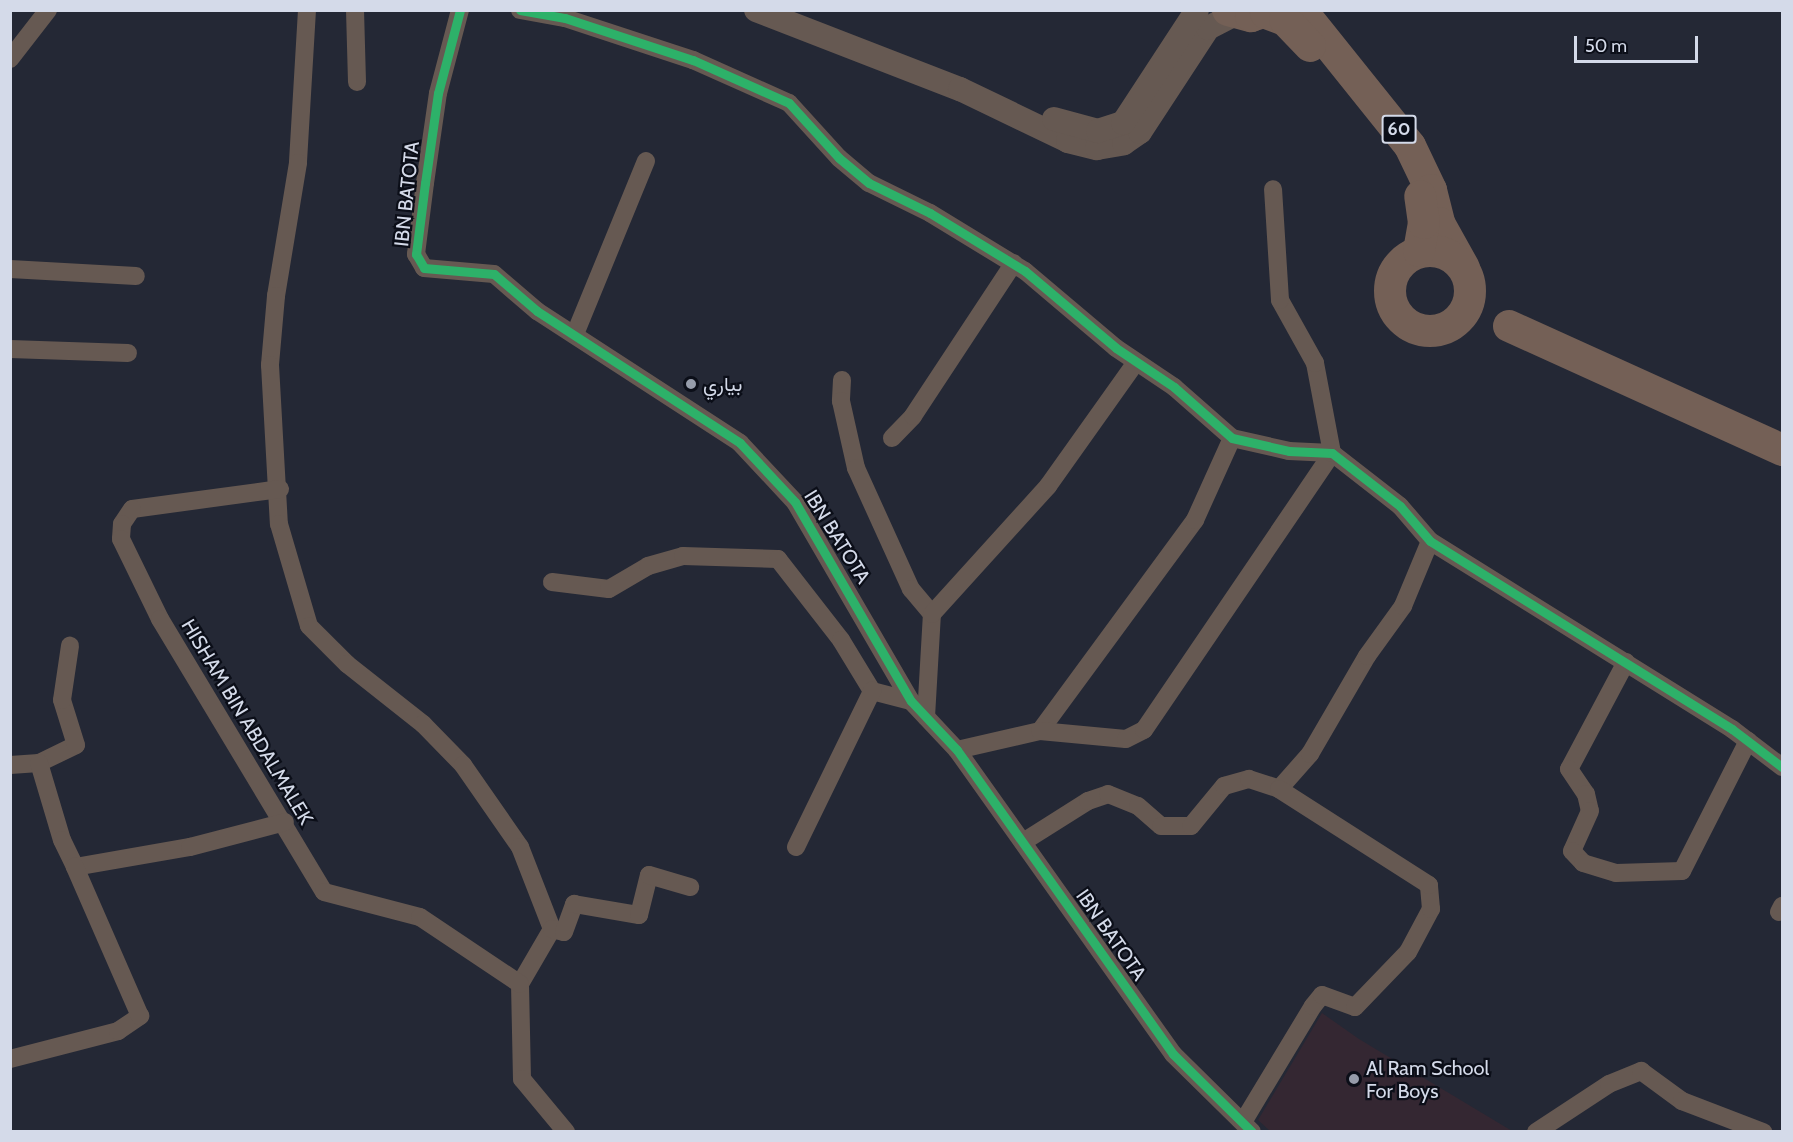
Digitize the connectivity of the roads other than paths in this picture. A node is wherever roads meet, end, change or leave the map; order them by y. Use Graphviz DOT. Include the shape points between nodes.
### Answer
graph roads {
  1 [pos="48,10"];
  2 [pos="307,10"];
  3 [pos="355,10"];
  4 [pos="460,10"];
  5 [pos="520,10"];
  6 [pos="756,10"];
  7 [pos="1197,10"];
  8 [pos="1300,10"];
  9 [pos="1232,12"];
  10 [pos="1268,12"];
  11 [pos="10,59"];
  12 [pos="357,82"];
  13 [pos="1155,95"];
  14 [pos="646,161"];
  15 [pos="1273,189"];
  16 [pos="1419,251"];
  17 [pos="1014,263"];
  18 [pos="10,269"];
  19 [pos="136,276"];
  20 [pos="1468,280"];
  21 [pos="1457,320"];
  22 [pos="1509,326"];
  23 [pos="575,334"];
  24 [pos="10,349"];
  25 [pos="128,353"];
  26 [pos="1136,362"];
  27 [pos="842,380"];
  28 [pos="892,438"];
  29 [pos="1232,438"];
  30 [pos="1782,450"];
  31 [pos="1332,453"];
  32 [pos="280,489"];
  33 [pos="1430,541"];
  34 [pos="552,582"];
  35 [pos="932,614"];
  36 [pos="70,646"];
  37 [pos="1626,663"];
  38 [pos="872,691"];
  39 [pos="911,701"];
  40 [pos="926,717"];
  41 [pos="1040,731"];
  42 [pos="1748,741"];
  43 [pos="957,750"];
  44 [pos="39,763"];
  45 [pos="10,765"];
  46 [pos="1782,767"];
  47 [pos="1279,789"];
  48 [pos="285,822"];
  49 [pos="1023,842"];
  50 [pos="796,847"];
  51 [pos="75,867"];
  52 [pos="690,887"];
  53 [pos="552,929"];
  54 [pos="520,984"];
  55 [pos="10,1059"];
  56 [pos="1247,1127"];
  57 [pos="566,1131"];
  58 [pos="1536,1131"];
  59 [pos="1763,1131"];
  1 -- 11 [label="street"];
  2 -- 32 [label="street" via="298,163 276,296 270,365 270,420"];
  3 -- 12 [label="street"];
  4 -- 23 [label="street, IBN BATOTA" via="438,93 416,254 424,268 494,274 530,306"];
  5 -- 17 [label="street" via="565,18 693,60 789,103 839,158 869,183 930,213"];
  6 -- 13 [label="street" via="960,89 1083,146 1111,147 1132,128"];
  7 -- 13 [label="street"];
  8 -- 20 [label="highway, 60" via="1410,146 1431,190 1439,222"];
  9 -- 10 [label="highway, 60"];
  9 -- 13 [label="street" via="1208,28"];
  10 -- 16 [label="highway, 60" via="1285,20 1303,37 1390,134 1407,161 1423,205"];
  14 -- 23 [label="street"];
  15 -- 31 [label="street" via="1280,300 1315,363"];
  16 -- 20 [label="highway, 60" via="1444,252"];
  16 -- 21 [label="highway, 60" via="1403,261 1392,276 1389,288 1396,313 1410,325 1429,331 1441,330"];
  17 -- 26 [label="street"];
  17 -- 28 [label="street" via="913,416"];
  18 -- 19 [label="street"];
  20 -- 21 [label="highway" via="1468,304"];
  20 -- 22 [label="highway, 60"];
  21 -- 22 [label="highway, 60"];
  22 -- 30 [label="highway, 60"];
  23 -- 39 [label="street, IBN BATOTA" via="740,442 795,502"];
  24 -- 25 [label="street"];
  26 -- 29 [label="street" via="1174,387"];
  26 -- 35 [label="street" via="1048,486"];
  27 -- 35 [label="street" via="841,401 856,468 911,589"];
  29 -- 31 [label="street" via="1289,451"];
  29 -- 41 [label="street" via="1195,520"];
  31 -- 33 [label="street" via="1400,506"];
  31 -- 41 [label="street" via="1144,730 1126,739"];
  32 -- 48 [label="street, HISHAM BIN ABDALMALEK" via="132,509 122,524 121,539 160,619"];
  32 -- 53 [label="street" via="279,524 309,626 347,664 423,724 463,765 520,847"];
  33 -- 37 [label="street"];
  33 -- 47 [label="street" via="1403,606 1367,656 1310,754"];
  34 -- 38 [label="street" via="609,589 648,566 683,556 778,559 841,640"];
  35 -- 40 [label="street"];
  36 -- 44 [label="street" via="62,700 76,745"];
  37 -- 42 [label="street"];
  37 -- 42 [label="street" via="1569,769 1586,794 1590,811 1572,851 1583,863 1616,873 1682,871"];
  38 -- 39 [label="street"];
  38 -- 50 [label="street"];
  39 -- 40 [label="street, IBN BATOTA"];
  40 -- 43 [label="street, IBN BATOTA"];
  41 -- 43 [label="street"];
  42 -- 46 [label="street"];
  43 -- 49 [label="street, IBN BATOTA"];
  44 -- 45 [label="street"];
  44 -- 51 [label="street" via="62,840"];
  47 -- 49 [label="street" via="1249,779 1224,786 1191,826 1161,826 1138,806 1108,794 1088,801"];
  47 -- 56 [label="street" via="1429,885 1431,909 1408,952 1355,1007 1322,995 1313,1005"];
  48 -- 51 [label="street" via="190,847"];
  48 -- 54 [label="street, HISHAM BIN ABDALMALEK" via="294,845 324,892 420,917"];
  49 -- 56 [label="street, IBN BATOTA" via="1173,1054"];
  51 -- 55 [label="street" via="140,1017 118,1031"];
  52 -- 53 [label="street" via="649,875 639,915 574,904 564,932"];
  53 -- 54 [label="street"];
  54 -- 57 [label="street" via="522,1078"];
  58 -- 59 [label="street" via="1609,1084 1641,1071 1682,1101"];
}
